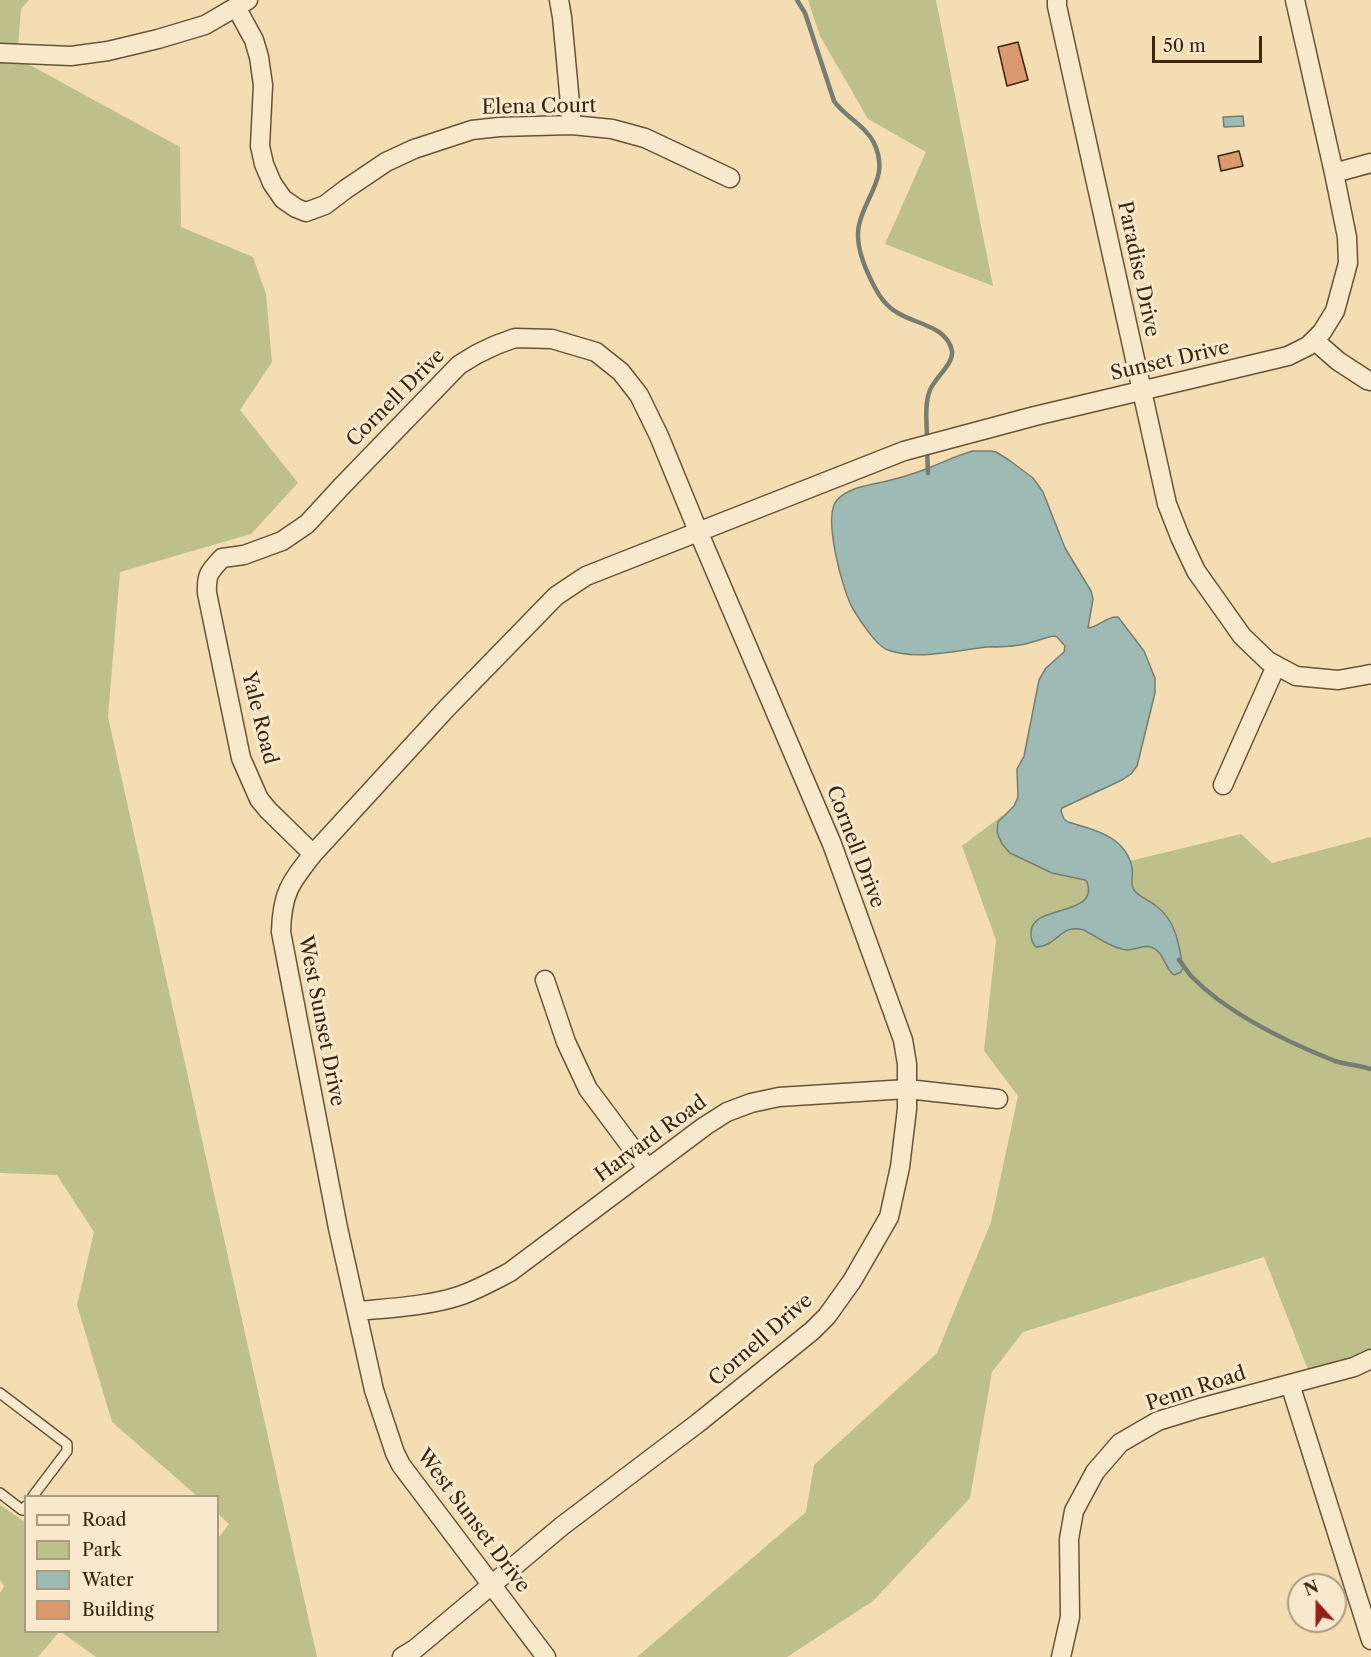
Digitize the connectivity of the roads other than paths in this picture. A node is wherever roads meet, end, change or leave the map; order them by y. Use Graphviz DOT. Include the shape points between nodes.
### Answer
graph roads {
  1 [pos="559,0"];
  2 [pos="1057,0"];
  3 [pos="1295,0"];
  4 [pos="242,3"];
  5 [pos="0,52"];
  6 [pos="572,125"];
  7 [pos="1371,163"];
  8 [pos="1334,173"];
  9 [pos="730,178"];
  10 [pos="1314,340"];
  11 [pos="1371,381"];
  12 [pos="1142,391"];
  13 [pos="698,531"];
  14 [pos="209,572"];
  15 [pos="1276,666"];
  16 [pos="1371,674"];
  17 [pos="1223,785"];
  18 [pos="313,854"];
  19 [pos="545,980"];
  20 [pos="907,1089"];
  21 [pos="998,1099"];
  22 [pos="647,1168"];
  23 [pos="357,1311"];
  24 [pos="1371,1359"];
  25 [pos="1290,1384"];
  26 [pos="0,1393"];
  27 [pos="0,1493"];
  28 [pos="35,1495"];
  29 [pos="24,1508"];
  30 [pos="491,1585"];
  31 [pos="1371,1640"];
  32 [pos="402,1657"];
  33 [pos="546,1657"];
  34 [pos="1061,1657"];
  1 -- 6 [label="street"];
  2 -- 12 [label="street, Paradise Drive"];
  3 -- 8 [label="street, Sunset Drive"];
  4 -- 5 [label="street" via="205,25 108,51 71,56"];
  4 -- 6 [label="street, Elena Court" via="259,57 263,85 260,146 264,164 283,199 306,212 325,205 386,162 472,130"];
  6 -- 9 [label="street, Elena Court" via="612,129 645,138"];
  7 -- 8 [label="street"];
  8 -- 10 [label="street, Sunset Drive" via="1347,237 1348,263 1335,311"];
  10 -- 11 [label="street" via="1338,361"];
  10 -- 12 [label="street, Sunset Drive" via="1288,356"];
  12 -- 13 [label="street, Sunset Drive" via="904,451"];
  12 -- 15 [label="street, Paradise Drive" via="1167,504 1196,570 1242,636"];
  13 -- 14 [label="street, Cornell Drive" via="660,436 639,395 621,372 596,352 552,339 514,338 459,365 307,524 282,541 244,555 222,558"];
  13 -- 18 [label="street, West Sunset Drive" via="586,576 556,596"];
  13 -- 20 [label="street, Cornell Drive" via="832,844 903,1040"];
  14 -- 18 [label="street, Yale Road" via="207,593 241,758 268,810"];
  15 -- 16 [label="street, Paradise Drive" via="1296,675 1338,680"];
  15 -- 17 [label="street"];
  18 -- 23 [label="street, West Sunset Drive" via="293,879 285,897 281,932"];
  19 -- 22 [label="street" via="566,1042 588,1089"];
  20 -- 21 [label="street, Harvard Road"];
  20 -- 22 [label="street, Harvard Road" via="751,1102 705,1125"];
  20 -- 30 [label="street, Cornell Drive" via="900,1167 889,1217 827,1316"];
  22 -- 23 [label="street, Harvard Road" via="510,1272 481,1288 432,1302"];
  23 -- 30 [label="street, West Sunset Drive" via="374,1390 394,1453"];
  24 -- 25 [label="street, Penn Road" via="1354,1368"];
  25 -- 31 [label="street"];
  25 -- 34 [label="street, Penn Road" via="1158,1421 1120,1443 1095,1472 1074,1511 1069,1539 1070,1617"];
  26 -- 28 [label="lane" via="68,1444 68,1451"];
  27 -- 29 [label="lane"];
  30 -- 32 [label="street, Cornell Drive"];
  30 -- 33 [label="street, West Sunset Drive"];
}
